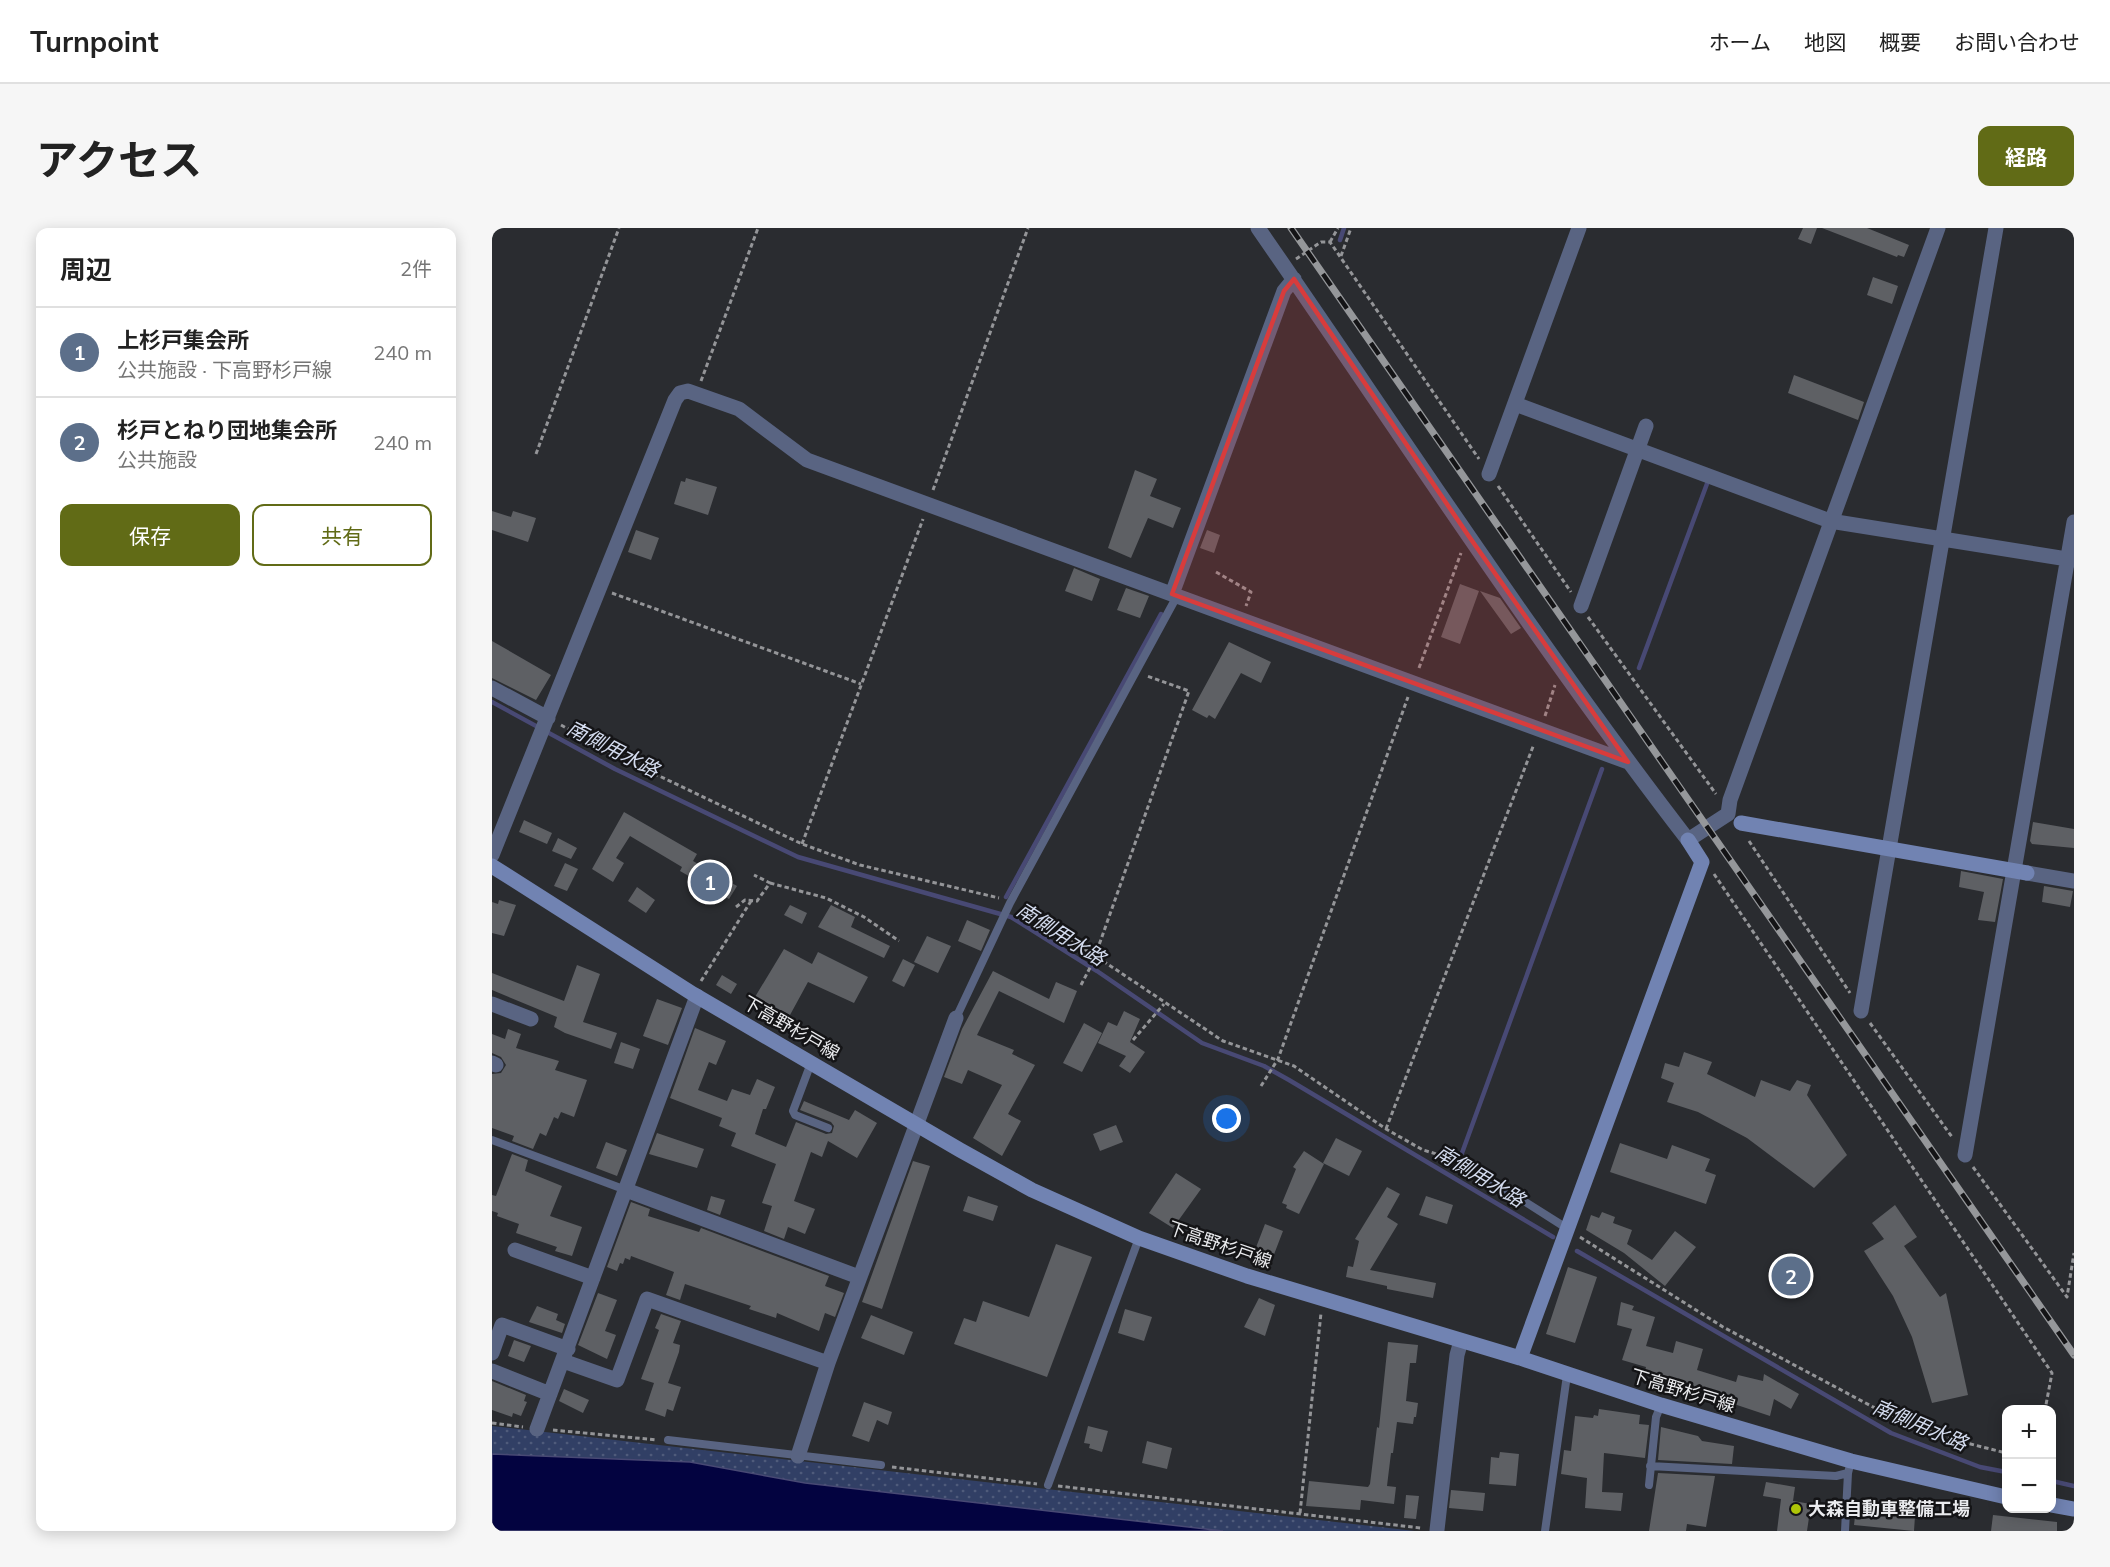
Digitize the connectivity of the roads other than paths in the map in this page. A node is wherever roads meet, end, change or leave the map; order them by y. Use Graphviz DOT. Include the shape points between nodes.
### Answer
graph roads {
  1 [pos="1258,228"];
  2 [pos="1579,228"];
  3 [pos="1938,228"];
  4 [pos="1996,228"];
  5 [pos="1294,279"];
  6 [pos="1515,404"];
  7 [pos="1647,426"];
  8 [pos="1638,450"];
  9 [pos="1489,474"];
  10 [pos="1830,521"];
  11 [pos="2074,522"];
  12 [pos="1943,538"];
  13 [pos="2071,560"];
  14 [pos="1175,595"];
  15 [pos="1581,606"];
  16 [pos="492,688"];
  17 [pos="548,718"];
  18 [pos="1628,762"];
  19 [pos="1733,814"];
  20 [pos="1688,840"];
  21 [pos="1889,849"];
  22 [pos="492,855"];
  23 [pos="492,866"];
  24 [pos="2020,872"];
  25 [pos="2074,881"];
  26 [pos="699,989"];
  27 [pos="492,1004"];
  28 [pos="1861,1011"];
  29 [pos="956,1018"];
  30 [pos="531,1019"];
  31 [pos="811,1063"];
  32 [pos="917,1123"];
  33 [pos="828,1128"];
  34 [pos="492,1140"];
  35 [pos="1965,1155"];
  36 [pos="1467,1165"];
  37 [pos="626,1190"];
  38 [pos="1568,1229"];
  39 [pos="1139,1238"];
  40 [pos="515,1250"];
  41 [pos="860,1277"];
  42 [pos="593,1278"];
  43 [pos="1461,1341"];
  44 [pos="492,1353"];
  45 [pos="565,1355"];
  46 [pos="1520,1358"];
  47 [pos="828,1363"];
  48 [pos="492,1371"];
  49 [pos="1567,1375"];
  50 [pos="550,1394"];
  51 [pos="1661,1405"];
  52 [pos="537,1428"];
  53 [pos="668,1440"];
  54 [pos="798,1456"];
  55 [pos="881,1465"];
  56 [pos="1650,1466"];
  57 [pos="1849,1467"];
  58 [pos="1048,1485"];
  59 [pos="1649,1485"];
  60 [pos="2002,1496"];
  61 [pos="2056,1506"];
  62 [pos="2074,1509"];
  63 [pos="1437,1530"];
  64 [pos="1545,1531"];
  65 [pos="1845,1531"];
  1 -- 5 [label="street"];
  2 -- 6 [label="street"];
  3 -- 10 [label="street"];
  4 -- 12 [label="street"];
  5 -- 14 [label="street" via="1284,291"];
  5 -- 18 [label="street"];
  6 -- 8 [label="street"];
  6 -- 9 [label="street"];
  7 -- 8 [label="street"];
  8 -- 10 [label="street"];
  8 -- 15 [label="street"];
  10 -- 12 [label="street"];
  10 -- 19 [label="street"];
  11 -- 13 [label="street"];
  12 -- 13 [label="street"];
  12 -- 21 [label="street"];
  13 -- 24 [label="street"];
  14 -- 17 [label="street" via="807,460 739,409 696,393 680,393"];
  14 -- 18 [label="street"];
  14 -- 29 [label="lane" via="1137,673 1008,906"];
  16 -- 17 [label="street"];
  17 -- 22 [label="street"];
  18 -- 20 [label="street"];
  19 -- 20 [label="street"];
  19 -- 21 [label="main road"];
  20 -- 38 [label="main road" via="1702,862"];
  21 -- 24 [label="main road"];
  21 -- 28 [label="street"];
  23 -- 26 [label="main road, 下高野杉戸線"];
  24 -- 25 [label="street"];
  24 -- 35 [label="street"];
  26 -- 31 [label="main road, 下高野杉戸線"];
  26 -- 37 [label="street"];
  27 -- 30 [label="street"];
  29 -- 32 [label="street"];
  31 -- 32 [label="main road, 下高野杉戸線"];
  31 -- 33 [label="lane" via="793,1111"];
  32 -- 39 [label="main road, 下高野杉戸線" via="1032,1190"];
  32 -- 41 [label="street"];
  34 -- 37 [label="lane"];
  36 -- 38 [label="lane"];
  37 -- 41 [label="street"];
  37 -- 42 [label="street"];
  38 -- 46 [label="main road"];
  39 -- 43 [label="main road, 下高野杉戸線"];
  39 -- 58 [label="lane"];
  40 -- 42 [label="street"];
  41 -- 47 [label="street"];
  42 -- 45 [label="street"];
  43 -- 46 [label="main road, 下高野杉戸線"];
  43 -- 63 [label="street"];
  44 -- 45 [label="street" via="502,1325"];
  45 -- 47 [label="street" via="617,1380 647,1299"];
  45 -- 50 [label="street"];
  46 -- 49 [label="main road, 下高野杉戸線"];
  47 -- 54 [label="street"];
  48 -- 50 [label="street"];
  49 -- 51 [label="main road, 下高野杉戸線"];
  49 -- 64 [label="lane"];
  50 -- 52 [label="street"];
  51 -- 56 [label="lane"];
  51 -- 57 [label="main road, 下高野杉戸線"];
  53 -- 54 [label="lane"];
  54 -- 55 [label="lane"];
  56 -- 57 [label="lane" via="1836,1476"];
  56 -- 59 [label="lane"];
  57 -- 60 [label="main road, 下高野杉戸線"];
  57 -- 65 [label="lane"];
  61 -- 62 [label="main road"];
}
